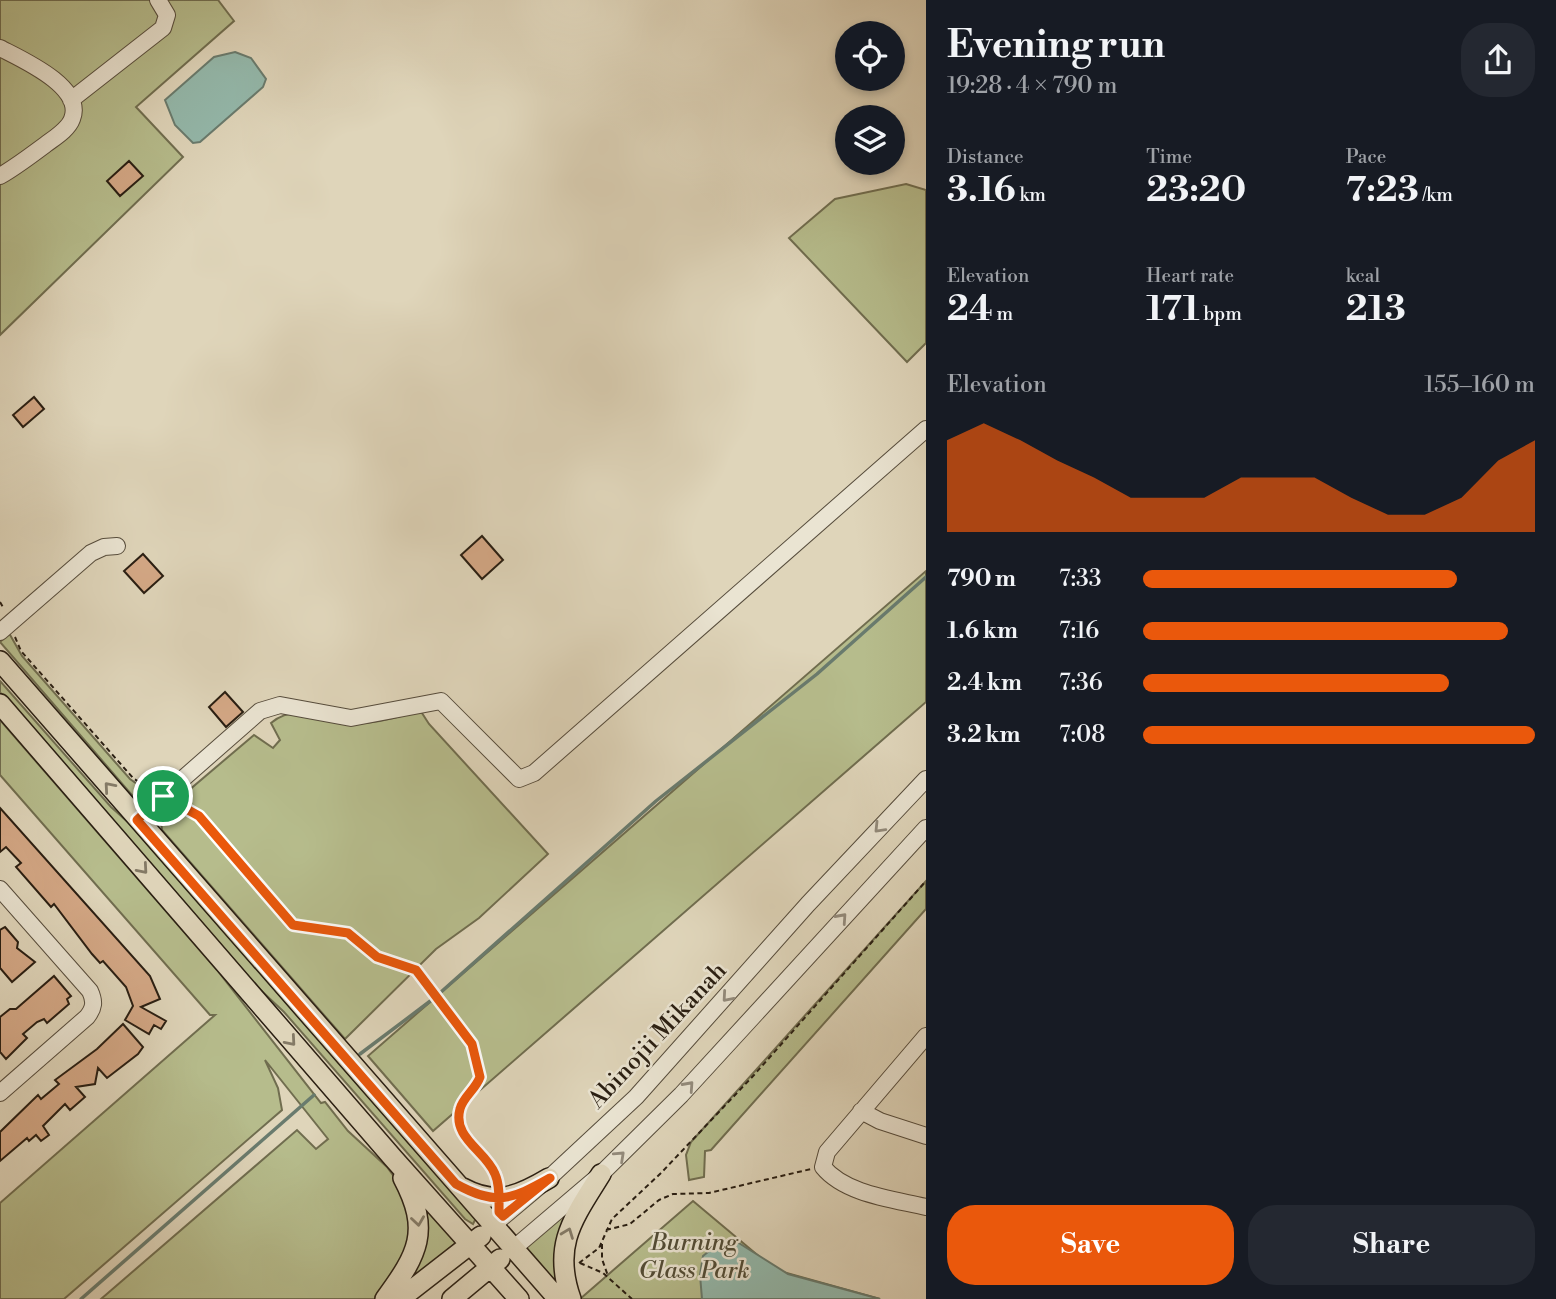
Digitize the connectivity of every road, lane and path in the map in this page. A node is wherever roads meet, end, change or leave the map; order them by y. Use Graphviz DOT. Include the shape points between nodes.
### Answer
graph roads {
  1 [pos="158,0"];
  2 [pos="0,48"];
  3 [pos="71,100"];
  4 [pos="0,176"];
  5 [pos="926,429"];
  6 [pos="117,546"];
  7 [pos="0,602"];
  8 [pos="5,628"];
  9 [pos="0,661"];
  10 [pos="1,705"];
  11 [pos="926,779"];
  12 [pos="163,796"];
  13 [pos="137,820"];
  14 [pos="926,828"];
  15 [pos="926,881"];
  16 [pos="0,889"];
  17 [pos="926,1036"];
  18 [pos="0,1093"];
  19 [pos="861,1111"];
  20 [pos="926,1136"];
  21 [pos="393,1158"];
  22 [pos="822,1167"];
  23 [pos="601,1174"];
  24 [pos="550,1178"];
  25 [pos="456,1184"];
  26 [pos="499,1199"];
  27 [pos="926,1207"];
  28 [pos="492,1226"];
  29 [pos="605,1230"];
  30 [pos="603,1241"];
  31 [pos="472,1243"];
  32 [pos="513,1249"];
  33 [pos="570,1264"];
  34 [pos="492,1266"];
  35 [pos="610,1280"];
  36 [pos="385,1299"];
  37 [pos="400,1299"];
  38 [pos="452,1299"];
  39 [pos="519,1299"];
  40 [pos="558,1299"];
  41 [pos="572,1299"];
  42 [pos="632,1299"];
  1 -- 3 [label="street" via="167,15 163,28"];
  2 -- 3 [label="street" via="51,77"];
  3 -- 4 [label="street" via="73,118 63,131"];
  5 -- 12 [label="street" via="534,773 519,779 441,701 351,718 280,705 260,711"];
  6 -- 8 [label="street" via="91,553"];
  7 -- 8 [label="path"];
  8 -- 12 [label="path" via="134,778"];
  13 -- 9 [label="main road, one-way"];
  10 -- 21 [label="main road, one-way"];
  11 -- 24 [label="street, Abinojii Mikanah, one-way" via="665,1067"];
  12 -- 13 [label="street"];
  12 -- 26 [label="path" via="199,816 293,925 348,933 377,957 416,970 429,984 472,1044 481,1069 477,1085 460,1108 460,1127 495,1172"];
  13 -- 25 [label="main road"];
  23 -- 14 [label="street, one-way" via="681,1095"];
  15 -- 29 [label="path" via="754,1075"];
  16 -- 18 [label="street" via="93,998 87,1017"];
  17 -- 19 [label="street"];
  19 -- 20 [label="street"];
  19 -- 22 [label="street" via="828,1152"];
  21 -- 31 [label="main road"];
  21 -- 36 [label="main road, one-way" via="419,1214 420,1233 405,1273"];
  22 -- 27 [label="street" via="833,1180"];
  22 -- 29 [label="path" via="709,1193 673,1194 630,1224"];
  23 -- 32 [label="street"];
  33 -- 23 [label="main road, one-way" via="562,1254 569,1228"];
  24 -- 26 [label="main road" via="523,1193"];
  24 -- 28 [label="street, Abinojii Mikanah"];
  25 -- 26 [label="main road"];
  25 -- 28 [label="main road"];
  28 -- 31 [label="main road, Abinojii Mikanah"];
  28 -- 32 [label="main road"];
  29 -- 30 [label="path"];
  30 -- 33 [label="path" via="593,1253"];
  30 -- 35 [label="path" via="602,1259"];
  31 -- 34 [label="main road"];
  31 -- 37 [label="main road, Abinojii Mikanah"];
  32 -- 34 [label="main road"];
  32 -- 40 [label="main road"];
  33 -- 35 [label="path" via="596,1269"];
  33 -- 41 [label="main road"];
  34 -- 38 [label="main road"];
  34 -- 39 [label="main road"];
  35 -- 42 [label="path"];
}
